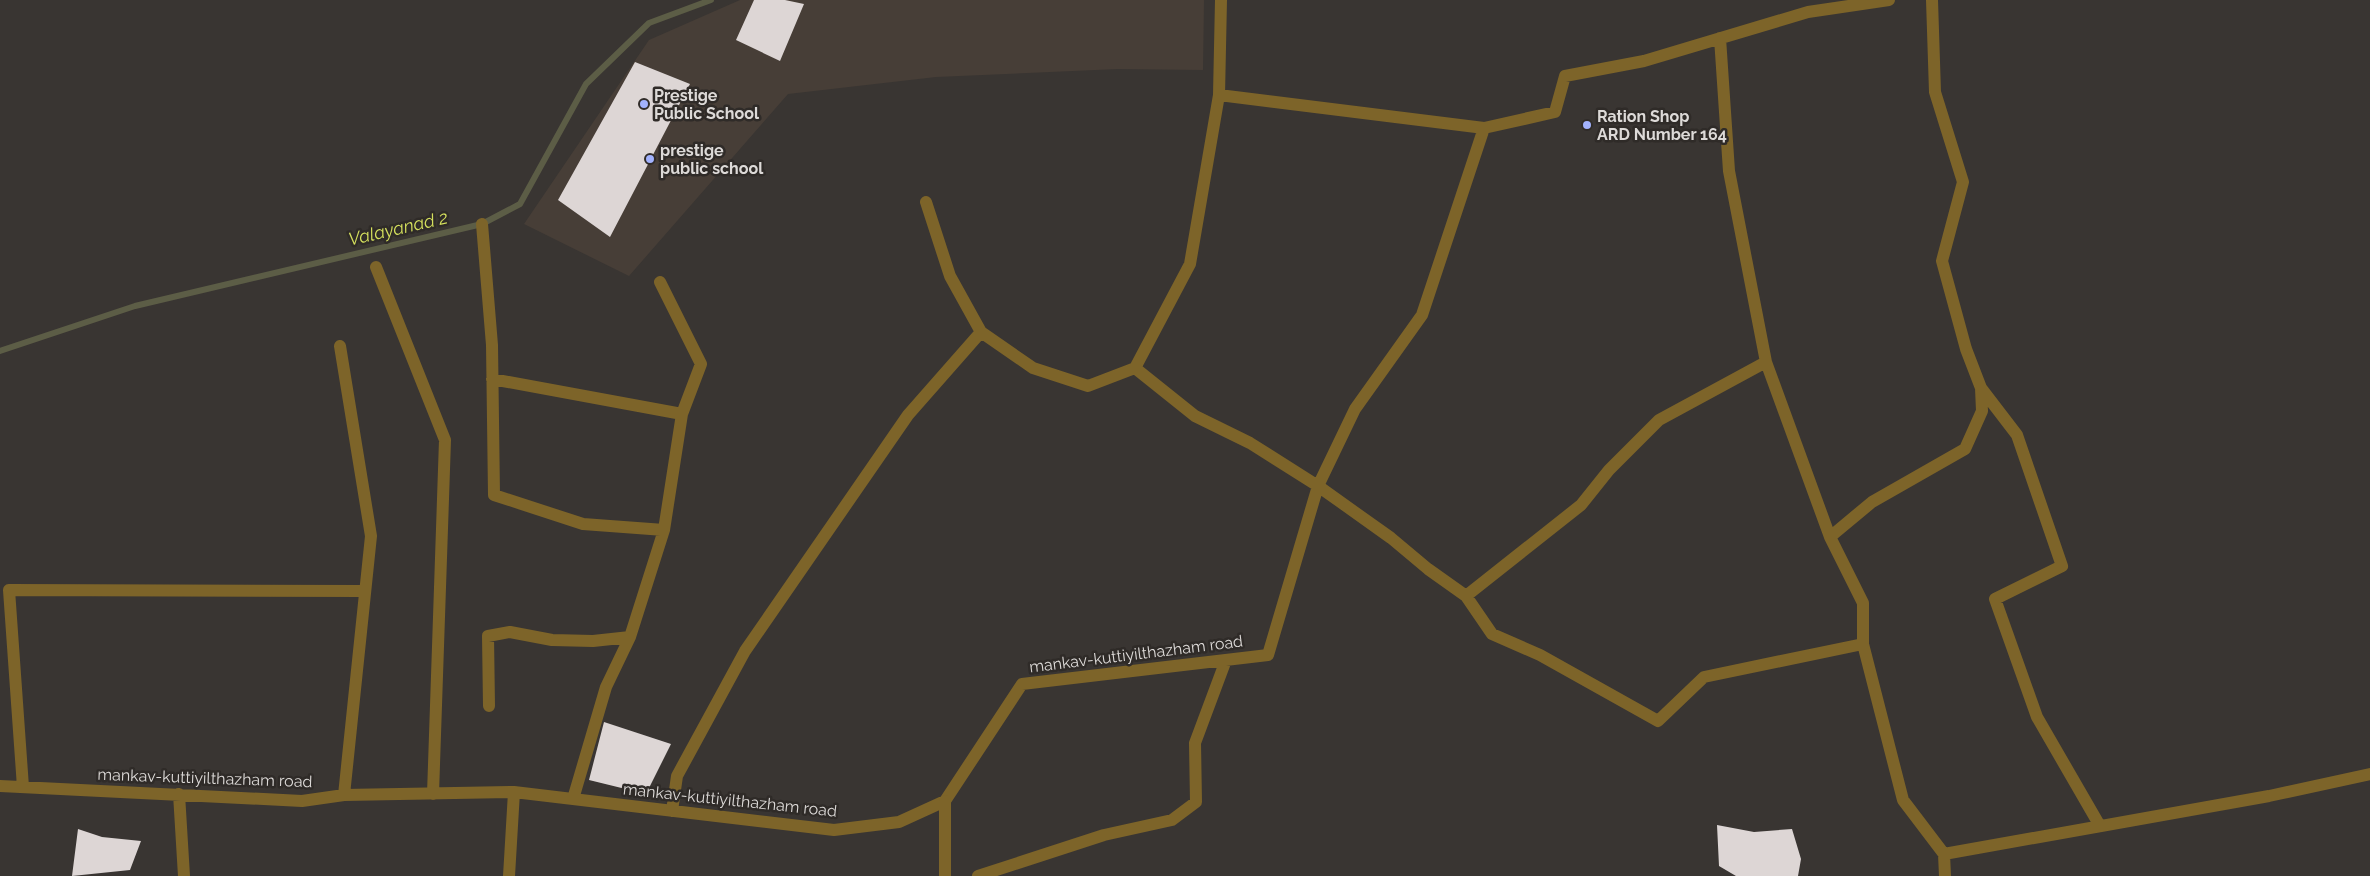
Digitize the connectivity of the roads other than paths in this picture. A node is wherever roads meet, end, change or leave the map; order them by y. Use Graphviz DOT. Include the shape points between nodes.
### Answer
graph roads {
  1 [pos="1221,0"];
  2 [pos="1889,0"];
  3 [pos="1932,0"];
  4 [pos="1720,38"];
  5 [pos="1219,96"];
  6 [pos="1484,128"];
  7 [pos="926,202"];
  8 [pos="482,224"];
  9 [pos="376,267"];
  10 [pos="660,282"];
  11 [pos="981,332"];
  12 [pos="340,346"];
  13 [pos="1766,362"];
  14 [pos="1135,368"];
  15 [pos="492,379"];
  16 [pos="1981,388"];
  17 [pos="682,414"];
  18 [pos="1318,486"];
  19 [pos="664,530"];
  20 [pos="1830,537"];
  21 [pos="365,591"];
  22 [pos="1466,596"];
  23 [pos="630,636"];
  24 [pos="1863,644"];
  25 [pos="1226,660"];
  26 [pos="489,706"];
  27 [pos="2370,774"];
  28 [pos="0,786"];
  29 [pos="23,787"];
  30 [pos="514,792"];
  31 [pos="179,794"];
  32 [pos="433,794"];
  33 [pos="344,795"];
  34 [pos="573,799"];
  35 [pos="945,801"];
  36 [pos="672,811"];
  37 [pos="2100,826"];
  38 [pos="1944,854"];
  39 [pos="184,876"];
  40 [pos="508,876"];
  41 [pos="945,876"];
  42 [pos="978,876"];
  43 [pos="1945,876"];
  1 -- 5 [label="street"];
  2 -- 4 [label="street" via="1808,12"];
  3 -- 16 [label="street" via="1935,92 1963,182 1942,261 1966,349"];
  4 -- 6 [label="street" via="1644,61 1565,76 1555,112"];
  4 -- 13 [label="street" via="1729,171"];
  5 -- 6 [label="street"];
  5 -- 14 [label="street" via="1190,264"];
  6 -- 18 [label="street, mankav-kuttiyilthazham road" via="1422,315 1355,409"];
  7 -- 11 [label="street" via="950,276"];
  8 -- 15 [label="street"];
  9 -- 32 [label="street" via="445,440"];
  10 -- 17 [label="street" via="701,364"];
  11 -- 14 [label="street" via="1033,368 1088,386"];
  11 -- 36 [label="street" via="908,415 745,651 677,776"];
  12 -- 21 [label="street" via="371,536"];
  13 -- 20 [label="street"];
  13 -- 22 [label="street" via="1659,420 1609,470 1582,505"];
  14 -- 18 [label="street" via="1195,416 1250,443"];
  15 -- 17 [label="street"];
  15 -- 19 [label="street" via="494,495 584,524"];
  16 -- 20 [label="street" via="1982,411 1965,449 1872,502"];
  16 -- 37 [label="street" via="2017,435 2062,566 1995,599 2037,717"];
  17 -- 19 [label="street"];
  18 -- 22 [label="street"];
  18 -- 25 [label="street, mankav-kuttiyilthazham road" via="1268,655"];
  19 -- 23 [label="street"];
  20 -- 24 [label="street" via="1863,603"];
  21 -- 29 [label="street" via="9,590"];
  21 -- 33 [label="street"];
  22 -- 24 [label="street" via="1492,634 1540,656 1658,721 1704,677"];
  23 -- 26 [label="street" via="593,641 552,640 510,632 488,636"];
  23 -- 34 [label="street" via="606,687"];
  24 -- 38 [label="street" via="1903,800"];
  25 -- 35 [label="street, mankav-kuttiyilthazham road" via="1022,684"];
  25 -- 42 [label="street" via="1195,742 1196,802 1172,820 1104,835"];
  27 -- 37 [label="street" via="2269,796"];
  28 -- 29 [label="street, mankav-kuttiyilthazham road"];
  29 -- 31 [label="street, mankav-kuttiyilthazham road"];
  30 -- 32 [label="street, mankav-kuttiyilthazham road"];
  30 -- 34 [label="street, mankav-kuttiyilthazham road"];
  30 -- 40 [label="street"];
  31 -- 33 [label="street, mankav-kuttiyilthazham road" via="302,801"];
  31 -- 39 [label="street"];
  32 -- 33 [label="street, mankav-kuttiyilthazham road"];
  34 -- 36 [label="street, mankav-kuttiyilthazham road"];
  35 -- 36 [label="street, mankav-kuttiyilthazham road" via="900,822 834,830"];
  35 -- 41 [label="street"];
  37 -- 38 [label="street"];
  38 -- 43 [label="street"];
}
